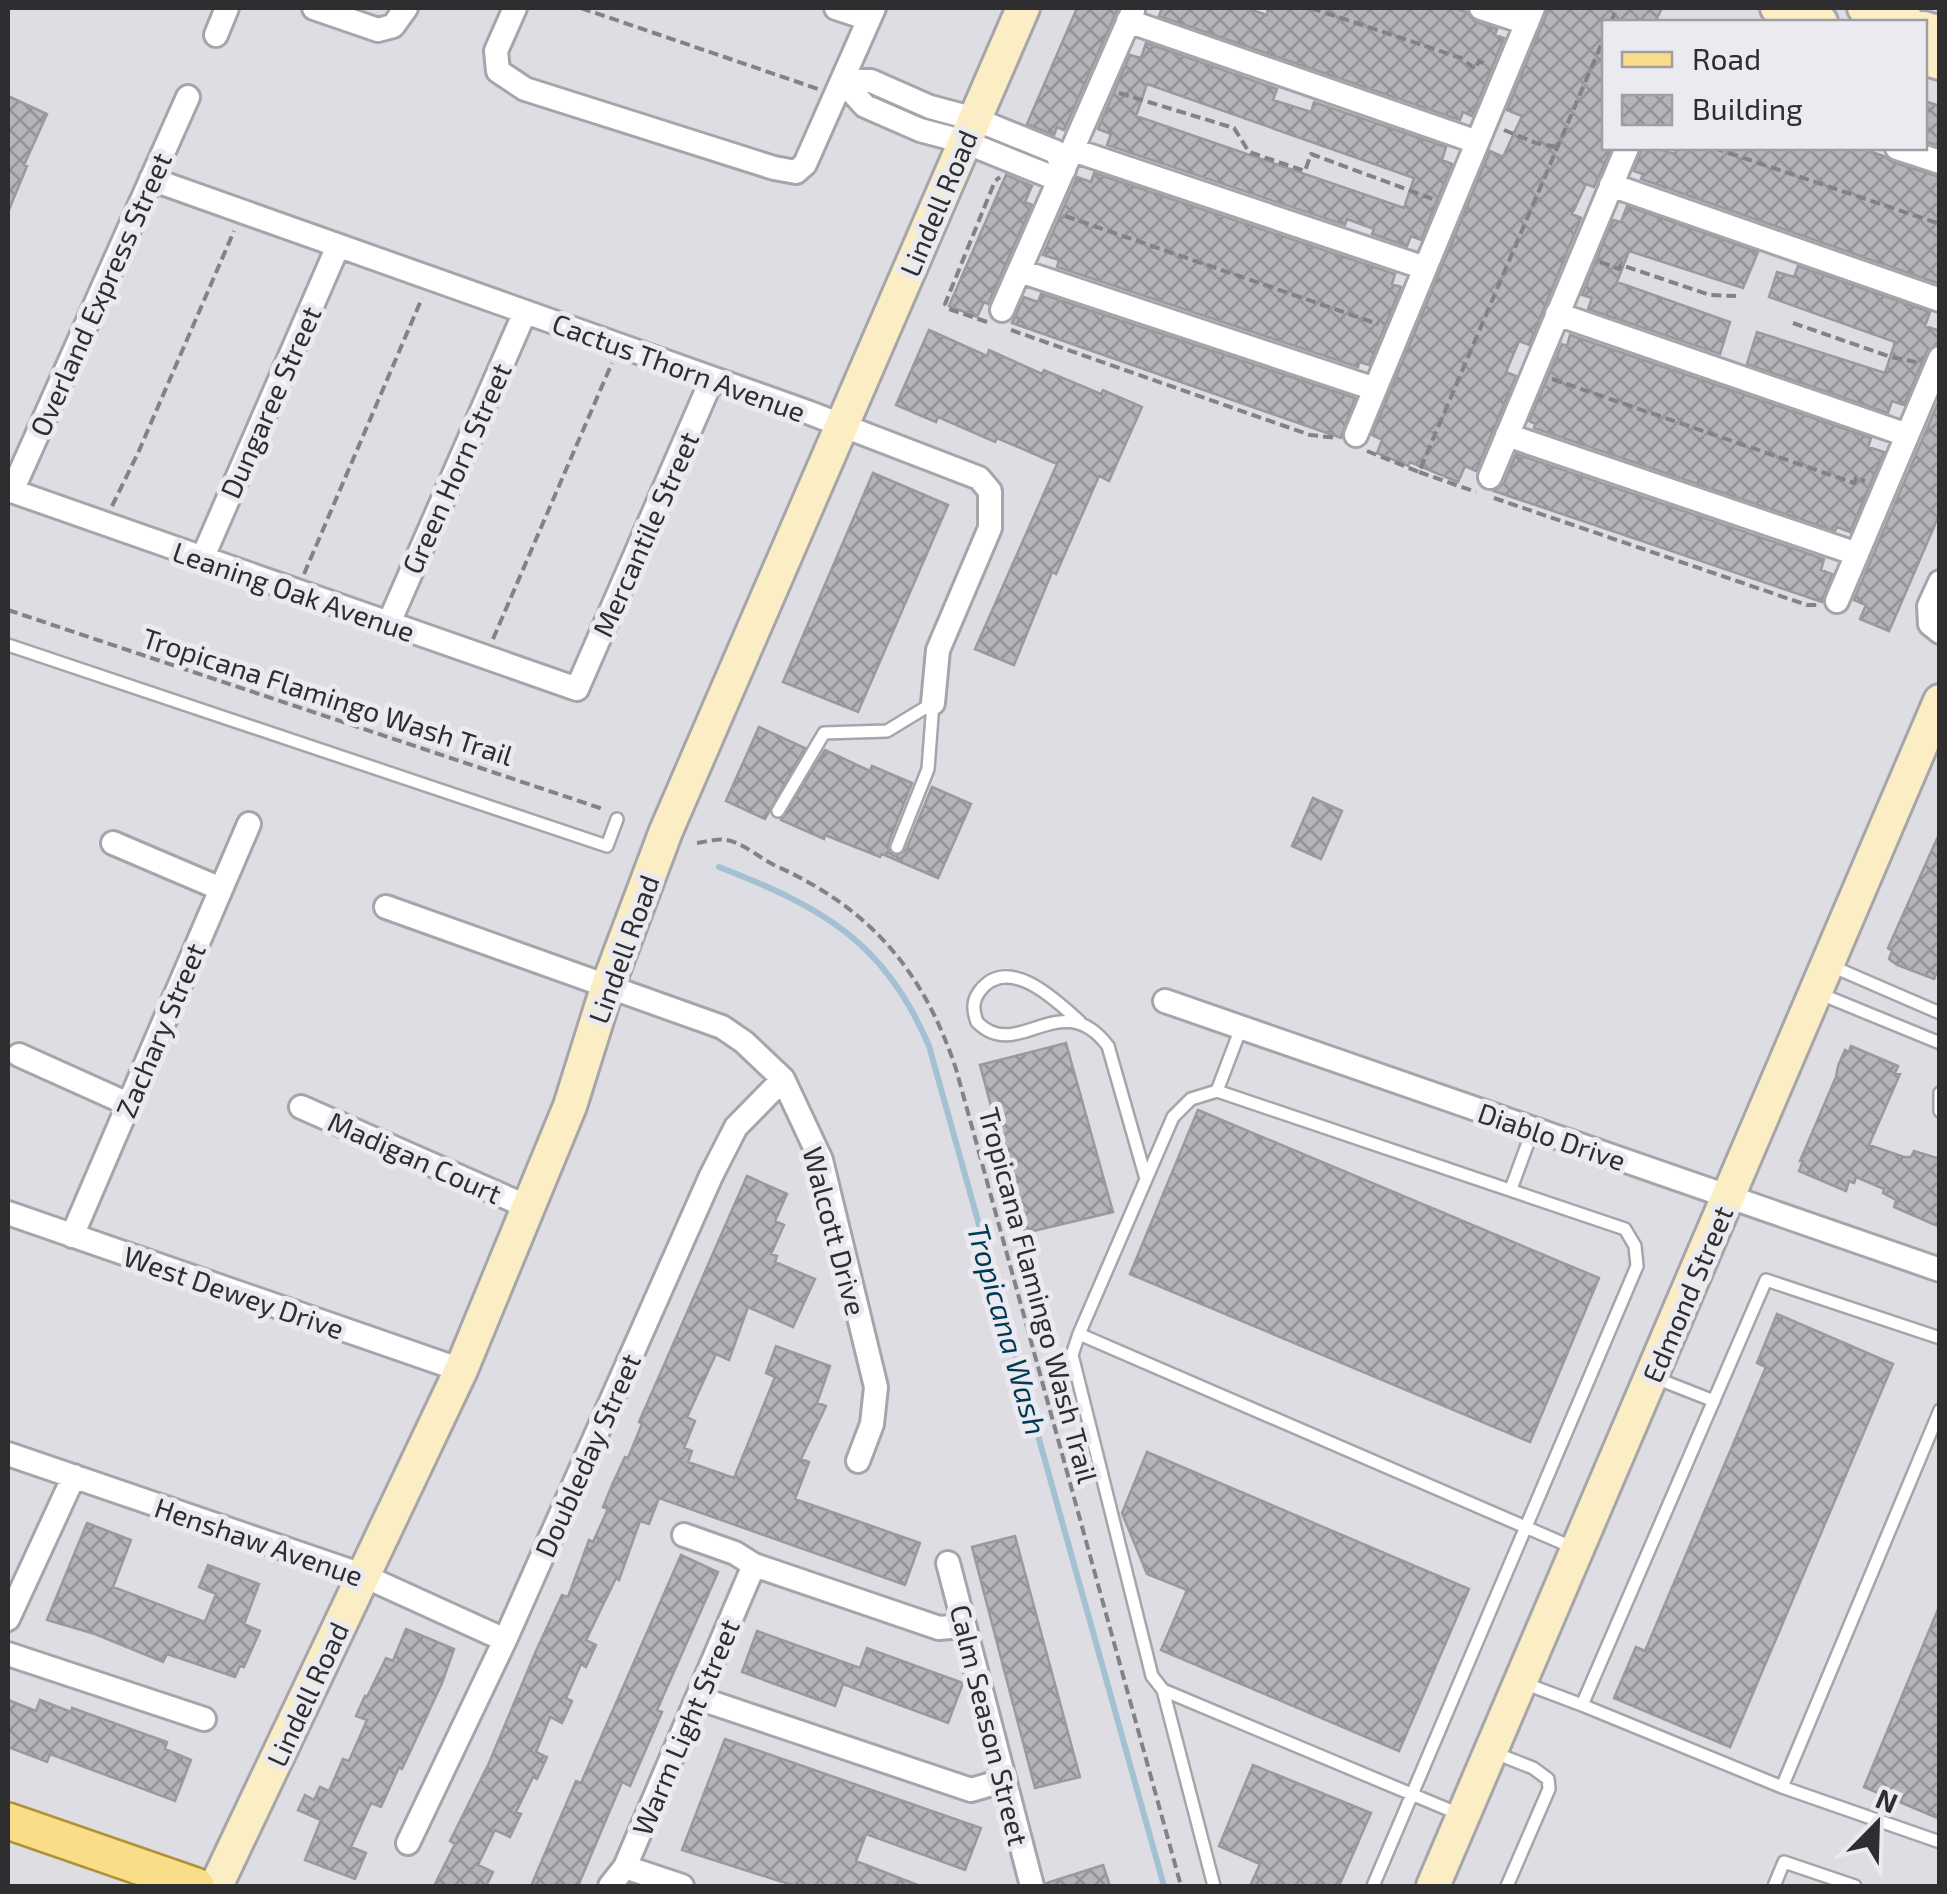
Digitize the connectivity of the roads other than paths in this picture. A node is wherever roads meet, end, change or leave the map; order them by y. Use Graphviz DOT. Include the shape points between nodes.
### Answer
graph roads {
  1 [pos="227,8"];
  2 [pos="314,8"];
  3 [pos="515,8"];
  4 [pos="836,8"];
  5 [pos="1023,8"];
  6 [pos="1481,8"];
  7 [pos="1864,8"];
  8 [pos="872,13"];
  9 [pos="1132,14"];
  10 [pos="1530,15"];
  11 [pos="399,17"];
  12 [pos="1902,20"];
  13 [pos="216,35"];
  14 [pos="839,88"];
  15 [pos="188,96"];
  16 [pos="970,130"];
  17 [pos="1481,133"];
  18 [pos="1626,150"];
  19 [pos="1903,150"];
  20 [pos="1068,160"];
  21 [pos="1940,162"];
  22 [pos="150,179"];
  23 [pos="1611,184"];
  24 [pos="338,246"];
  25 [pos="1425,268"];
  26 [pos="1020,270"];
  27 [pos="1940,300"];
  28 [pos="1002,310"];
  29 [pos="524,312"];
  30 [pos="1557,314"];
  31 [pos="1937,364"];
  32 [pos="712,379"];
  33 [pos="1375,389"];
  34 [pos="843,425"];
  35 [pos="1507,435"];
  36 [pos="1907,435"];
  37 [pos="1354,439"];
  38 [pos="1490,477"];
  39 [pos="12,491"];
  40 [pos="1857,554"];
  41 [pos="202,559"];
  42 [pos="1940,582"];
  43 [pos="1837,602"];
  44 [pos="388,625"];
  45 [pos="1940,632"];
  46 [pos="8,645"];
  47 [pos="577,689"];
  48 [pos="1940,701"];
  49 [pos="934,703"];
  50 [pos="778,811"];
  51 [pos="612,815"];
  52 [pos="248,824"];
  53 [pos="113,844"];
  54 [pos="897,847"];
  55 [pos="221,888"];
  56 [pos="386,907"];
  57 [pos="1820,978"];
  58 [pos="608,985"];
  59 [pos="1165,1001"];
  60 [pos="1940,1013"];
  61 [pos="1080,1022"];
  62 [pos="1241,1028"];
  63 [pos="1940,1043"];
  64 [pos="18,1055"];
  65 [pos="784,1079"];
  66 [pos="1217,1090"];
  67 [pos="1940,1093"];
  68 [pos="128,1104"];
  69 [pos="301,1107"];
  70 [pos="1940,1111"];
  71 [pos="1533,1129"];
  72 [pos="1146,1179"];
  73 [pos="1511,1190"];
  74 [pos="1729,1198"];
  75 [pos="528,1207"];
  76 [pos="8,1214"];
  77 [pos="72,1236"];
  78 [pos="1940,1270"];
  79 [pos="1079,1334"];
  80 [pos="1940,1338"];
  81 [pos="461,1370"];
  82 [pos="1652,1376"];
  83 [pos="1714,1401"];
  84 [pos="1940,1410"];
  85 [pos="8,1454"];
  86 [pos="858,1462"];
  87 [pos="74,1476"];
  88 [pos="1527,1526"];
  89 [pos="684,1535"];
  90 [pos="1578,1550"];
  91 [pos="948,1562"];
  92 [pos="754,1566"];
  93 [pos="362,1576"];
  94 [pos="8,1619"];
  95 [pos="962,1626"];
  96 [pos="505,1640"];
  97 [pos="8,1654"];
  98 [pos="1520,1682"];
  99 [pos="1162,1690"];
  100 [pos="698,1698"];
  101 [pos="1582,1705"];
  102 [pos="204,1719"];
  103 [pos="1490,1751"];
  104 [pos="1002,1781"];
  105 [pos="1782,1787"];
  106 [pos="1412,1794"];
  107 [pos="1463,1816"];
  108 [pos="8,1821"];
  109 [pos="1940,1842"];
  110 [pos="408,1844"];
  111 [pos="625,1867"];
  112 [pos="1834,1883"];
  113 [pos="196,1886"];
  114 [pos="216,1886"];
  115 [pos="610,1886"];
  116 [pos="682,1886"];
  117 [pos="1032,1886"];
  118 [pos="1214,1886"];
  119 [pos="1372,1886"];
  120 [pos="1433,1886"];
  121 [pos="1507,1886"];
  122 [pos="1774,1886"];
  123 [pos="1855,1886"];
  1 -- 13 [label="street"];
  2 -- 11 [label="street" via="378,30"];
  3 -- 14 [label="street" via="496,50 498,71 526,89 774,168 796,172 805,164"];
  4 -- 8 [label="street"];
  5 -- 16 [label="street, Lindell Road"];
  6 -- 10 [label="street"];
  7 -- 12 [label="street"];
  8 -- 14 [label="street"];
  9 -- 17 [label="street"];
  9 -- 20 [label="street"];
  10 -- 17 [label="street"];
  14 -- 16 [label="street" via="920,130"];
  15 -- 22 [label="street, Overland Express Street"];
  16 -- 20 [label="street" via="1047,176"];
  16 -- 34 [label="street, Lindell Road"];
  17 -- 25 [label="street"];
  18 -- 23 [label="street"];
  19 -- 21 [label="street"];
  20 -- 25 [label="street"];
  20 -- 26 [label="street"];
  22 -- 24 [label="street, Cactus Thorn Avenue"];
  22 -- 39 [label="street, Overland Express Street"];
  23 -- 27 [label="street"];
  23 -- 30 [label="street"];
  24 -- 29 [label="street, Cactus Thorn Avenue"];
  24 -- 41 [label="street, Dungaree Street"];
  25 -- 33 [label="street"];
  26 -- 28 [label="street"];
  26 -- 33 [label="street"];
  29 -- 32 [label="street, Cactus Thorn Avenue"];
  29 -- 44 [label="street, Green Horn Street"];
  30 -- 35 [label="street"];
  30 -- 36 [label="street"];
  31 -- 36 [label="street"];
  32 -- 34 [label="street, Cactus Thorn Avenue"];
  32 -- 47 [label="street, Mercantile Street"];
  33 -- 37 [label="street"];
  34 -- 49 [label="street, Cactus Thorn Avenue" via="980,478 990,491 990,528 938,650"];
  34 -- 58 [label="street, Lindell Road" via="680,798"];
  35 -- 38 [label="street"];
  35 -- 40 [label="street"];
  36 -- 40 [label="street"];
  39 -- 41 [label="street, Leaning Oak Avenue"];
  40 -- 43 [label="street"];
  41 -- 44 [label="street, Leaning Oak Avenue"];
  42 -- 45 [label="street" via="1929,606 1930,624"];
  44 -- 47 [label="street, Leaning Oak Avenue"];
  46 -- 51 [label="lane" via="607,846"];
  48 -- 57 [label="street, Edmond Street"];
  49 -- 50 [label="lane" via="887,731 824,733"];
  49 -- 54 [label="lane" via="928,769"];
  52 -- 55 [label="street, Zachary Street"];
  53 -- 55 [label="street"];
  55 -- 68 [label="street, Zachary Street"];
  56 -- 58 [label="street, Walcott Drive"];
  57 -- 60 [label="lane"];
  57 -- 63 [label="lane"];
  57 -- 74 [label="street, Edmond Street"];
  58 -- 65 [label="street, Walcott Drive" via="722,1028"];
  58 -- 75 [label="street, Lindell Road" via="570,1106"];
  59 -- 62 [label="street, Diablo Drive"];
  61 -- 61 [label="lane" via="997,1034 977,1022 974,1002 995,981 1027,982"];
  61 -- 72 [label="lane" via="1108,1046"];
  62 -- 66 [label="lane"];
  62 -- 71 [label="street, Diablo Drive"];
  64 -- 68 [label="street"];
  65 -- 86 [label="street, Walcott Drive" via="821,1160 876,1387"];
  65 -- 96 [label="street, Doubleday Street" via="736,1127 711,1176"];
  66 -- 72 [label="lane" via="1191,1099 1173,1117"];
  66 -- 73 [label="lane"];
  67 -- 70 [label="lane"];
  68 -- 77 [label="street, Zachary Street"];
  69 -- 75 [label="street, Madigan Court"];
  71 -- 73 [label="lane"];
  71 -- 74 [label="street, Diablo Drive"];
  72 -- 79 [label="lane"];
  73 -- 88 [label="lane" via="1625,1229 1637,1266"];
  74 -- 78 [label="street, Diablo Drive"];
  74 -- 82 [label="street, Edmond Street"];
  75 -- 81 [label="street, Lindell Road"];
  76 -- 77 [label="street, West Dewey Drive"];
  77 -- 81 [label="street, West Dewey Drive"];
  79 -- 88 [label="lane"];
  79 -- 99 [label="lane" via="1072,1355 1152,1676"];
  80 -- 83 [label="lane" via="1766,1280"];
  81 -- 93 [label="street, Lindell Road"];
  82 -- 83 [label="lane"];
  82 -- 90 [label="street, Edmond Street"];
  83 -- 101 [label="lane"];
  84 -- 105 [label="lane"];
  85 -- 87 [label="street, Henshaw Avenue"];
  87 -- 93 [label="street, Henshaw Avenue"];
  87 -- 94 [label="street"];
  88 -- 90 [label="lane"];
  88 -- 106 [label="lane"];
  89 -- 92 [label="street"];
  90 -- 98 [label="street, Edmond Street"];
  91 -- 95 [label="street, Calm Season Street"];
  92 -- 95 [label="street" via="939,1628"];
  92 -- 100 [label="street, Warm Light Street"];
  93 -- 96 [label="street, Henshaw Avenue"];
  93 -- 114 [label="street, Lindell Road"];
  95 -- 104 [label="street, Calm Season Street"];
  96 -- 110 [label="street, Doubleday Street"];
  97 -- 102 [label="street"];
  98 -- 101 [label="lane"];
  98 -- 103 [label="street, Edmond Street"];
  99 -- 106 [label="lane"];
  99 -- 118 [label="lane"];
  100 -- 104 [label="street" via="971,1790"];
  100 -- 111 [label="street, Warm Light Street"];
  101 -- 105 [label="lane"];
  103 -- 107 [label="street, Edmond Street"];
  103 -- 121 [label="lane" via="1532,1768 1550,1789"];
  104 -- 117 [label="street, Calm Season Street"];
  105 -- 109 [label="lane"];
  106 -- 107 [label="lane"];
  106 -- 119 [label="lane"];
  107 -- 120 [label="street, Edmond Street"];
  108 -- 113 [label="main road"];
  111 -- 115 [label="street, Warm Light Street"];
  111 -- 116 [label="street"];
  112 -- 122 [label="lane" via="1784,1862"];
  112 -- 123 [label="lane"];
}
